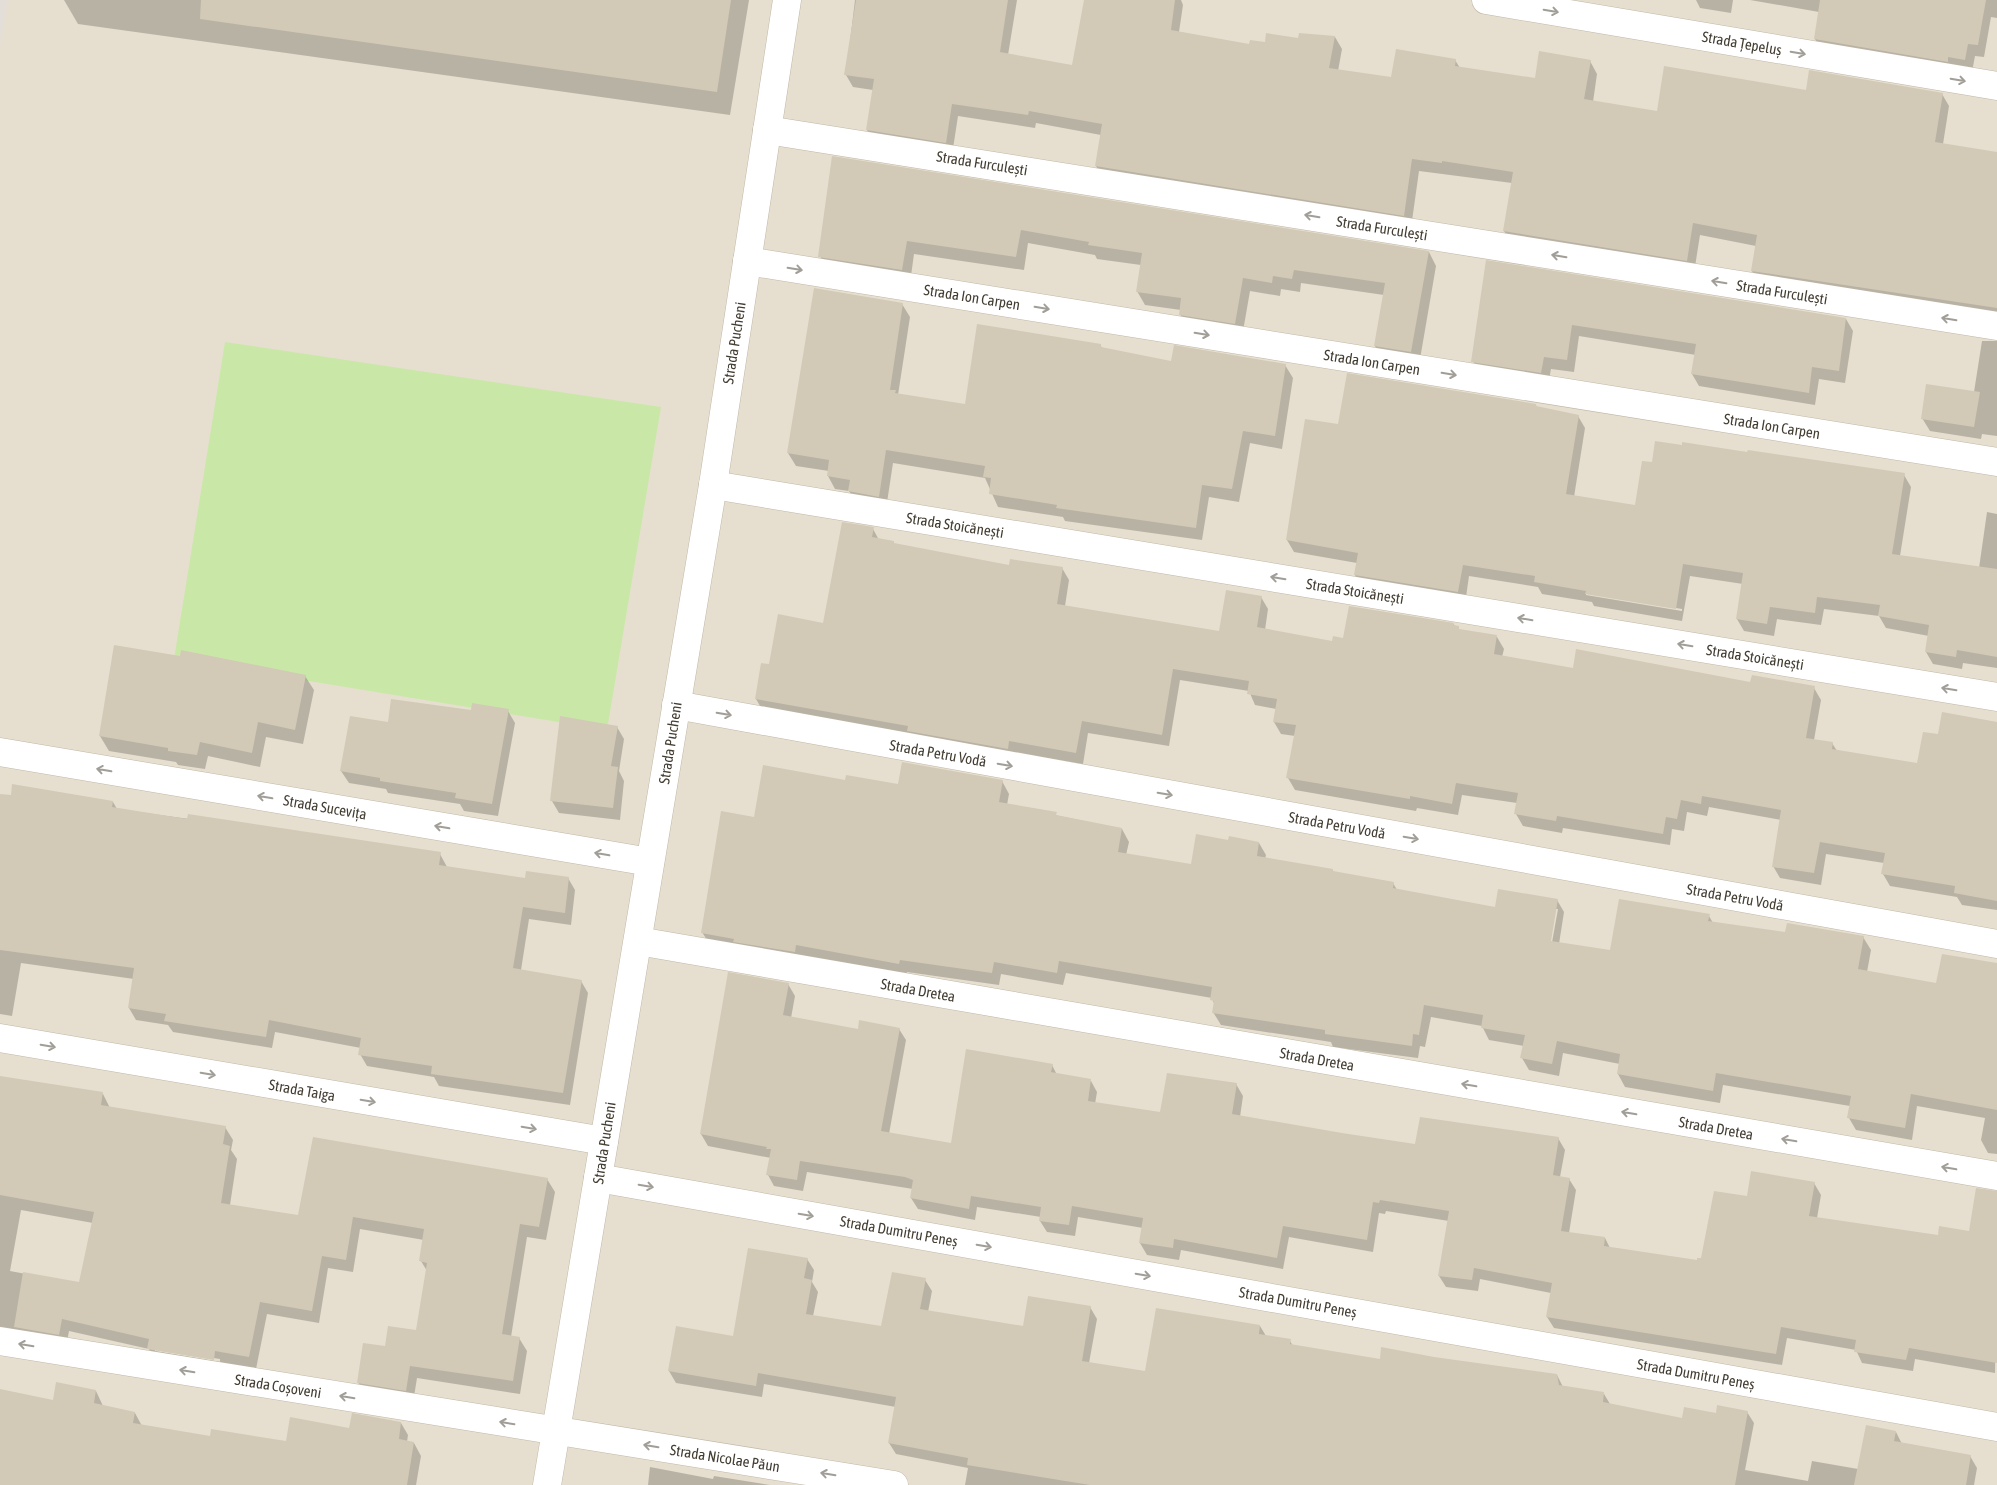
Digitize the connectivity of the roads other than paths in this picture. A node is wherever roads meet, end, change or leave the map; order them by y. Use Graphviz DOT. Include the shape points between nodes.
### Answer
graph roads {
  1 [pos="787,0"];
  2 [pos="1486,0"];
  3 [pos="1997,86"];
  4 [pos="767,130"];
  5 [pos="747,261"];
  6 [pos="1997,326"];
  7 [pos="1997,462"];
  8 [pos="713,485"];
  9 [pos="1997,697"];
  10 [pos="676,706"];
  11 [pos="0,752"];
  12 [pos="650,862"];
  13 [pos="638,941"];
  14 [pos="1997,944"];
  15 [pos="0,1038"];
  16 [pos="604,1141"];
  17 [pos="1997,1176"];
  18 [pos="598,1178"];
  19 [pos="0,1341"];
  20 [pos="1997,1427"];
  21 [pos="556,1430"];
  22 [pos="547,1485"];
  23 [pos="894,1485"];
  1 -- 4 [label="street, Strada Pucheni"];
  2 -- 3 [label="street, Strada Țepeluș, one-way"];
  4 -- 5 [label="street, Strada Pucheni"];
  6 -- 4 [label="street, Strada Furculești, one-way"];
  5 -- 7 [label="street, Strada Ion Carpen, one-way"];
  5 -- 8 [label="street, Strada Pucheni"];
  9 -- 8 [label="street, Strada Stoicănești, one-way"];
  8 -- 10 [label="street, Strada Pucheni"];
  10 -- 12 [label="street, Strada Pucheni"];
  10 -- 14 [label="street, Strada Petru Vodă, one-way"];
  12 -- 11 [label="street, Strada Sucevița, one-way"];
  12 -- 13 [label="street, Strada Pucheni"];
  13 -- 16 [label="street, Strada Pucheni"];
  17 -- 13 [label="street, Strada Dretea, one-way"];
  15 -- 16 [label="street, Strada Taiga, one-way"];
  16 -- 18 [label="street, Strada Pucheni"];
  18 -- 20 [label="street, Strada Dumitru Peneș, one-way"];
  18 -- 21 [label="street, Strada Pucheni"];
  21 -- 19 [label="street, Strada Coșoveni, one-way"];
  21 -- 22 [label="street, Strada Pucheni"];
  23 -- 21 [label="street, Strada Nicolae Păun, one-way"];
}
